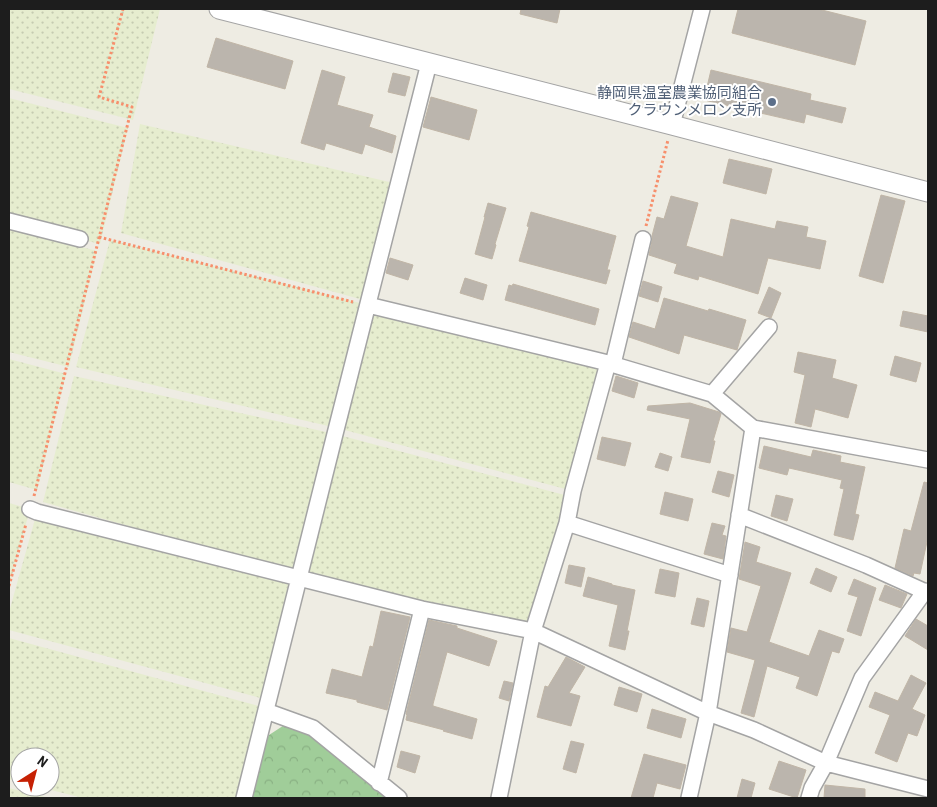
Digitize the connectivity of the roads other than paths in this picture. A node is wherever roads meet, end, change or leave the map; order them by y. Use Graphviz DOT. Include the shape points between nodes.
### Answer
graph roads {
  1 [pos="219,9"];
  2 [pos="702,9"];
  3 [pos="429,63"];
  4 [pos="672,125"];
  5 [pos="928,192"];
  6 [pos="9,221"];
  7 [pos="80,239"];
  8 [pos="643,239"];
  9 [pos="368,306"];
  10 [pos="769,327"];
  11 [pos="610,364"];
  12 [pos="712,394"];
  13 [pos="752,428"];
  14 [pos="928,460"];
  15 [pos="30,509"];
  16 [pos="739,515"];
  17 [pos="567,523"];
  18 [pos="730,575"];
  19 [pos="300,578"];
  20 [pos="927,592"];
  21 [pos="422,609"];
  22 [pos="533,631"];
  23 [pos="266,711"];
  24 [pos="708,713"];
  25 [pos="826,763"];
  26 [pos="379,783"];
  27 [pos="928,789"];
  28 [pos="244,798"];
  29 [pos="399,798"];
  30 [pos="499,798"];
  31 [pos="689,798"];
  32 [pos="809,798"];
  1 -- 3 [label="street"];
  2 -- 4 [label="street"];
  3 -- 4 [label="street"];
  3 -- 9 [label="street"];
  4 -- 5 [label="street"];
  6 -- 7 [label="street"];
  8 -- 11 [label="street"];
  9 -- 11 [label="street"];
  9 -- 19 [label="street"];
  10 -- 12 [label="street"];
  11 -- 12 [label="street"];
  11 -- 17 [label="street"];
  12 -- 13 [label="street"];
  13 -- 14 [label="street"];
  13 -- 16 [label="street"];
  15 -- 19 [label="street"];
  16 -- 18 [label="street"];
  16 -- 20 [label="street"];
  17 -- 18 [label="street"];
  17 -- 22 [label="street"];
  18 -- 24 [label="street"];
  19 -- 21 [label="street"];
  19 -- 23 [label="street"];
  20 -- 25 [label="street" via="862,678"];
  21 -- 22 [label="street"];
  21 -- 26 [label="street"];
  22 -- 24 [label="street"];
  22 -- 30 [label="street"];
  23 -- 26 [label="street" via="313,728"];
  23 -- 28 [label="street"];
  24 -- 25 [label="street"];
  24 -- 31 [label="street"];
  25 -- 27 [label="street"];
  25 -- 32 [label="street"];
  26 -- 29 [label="street"];
}
